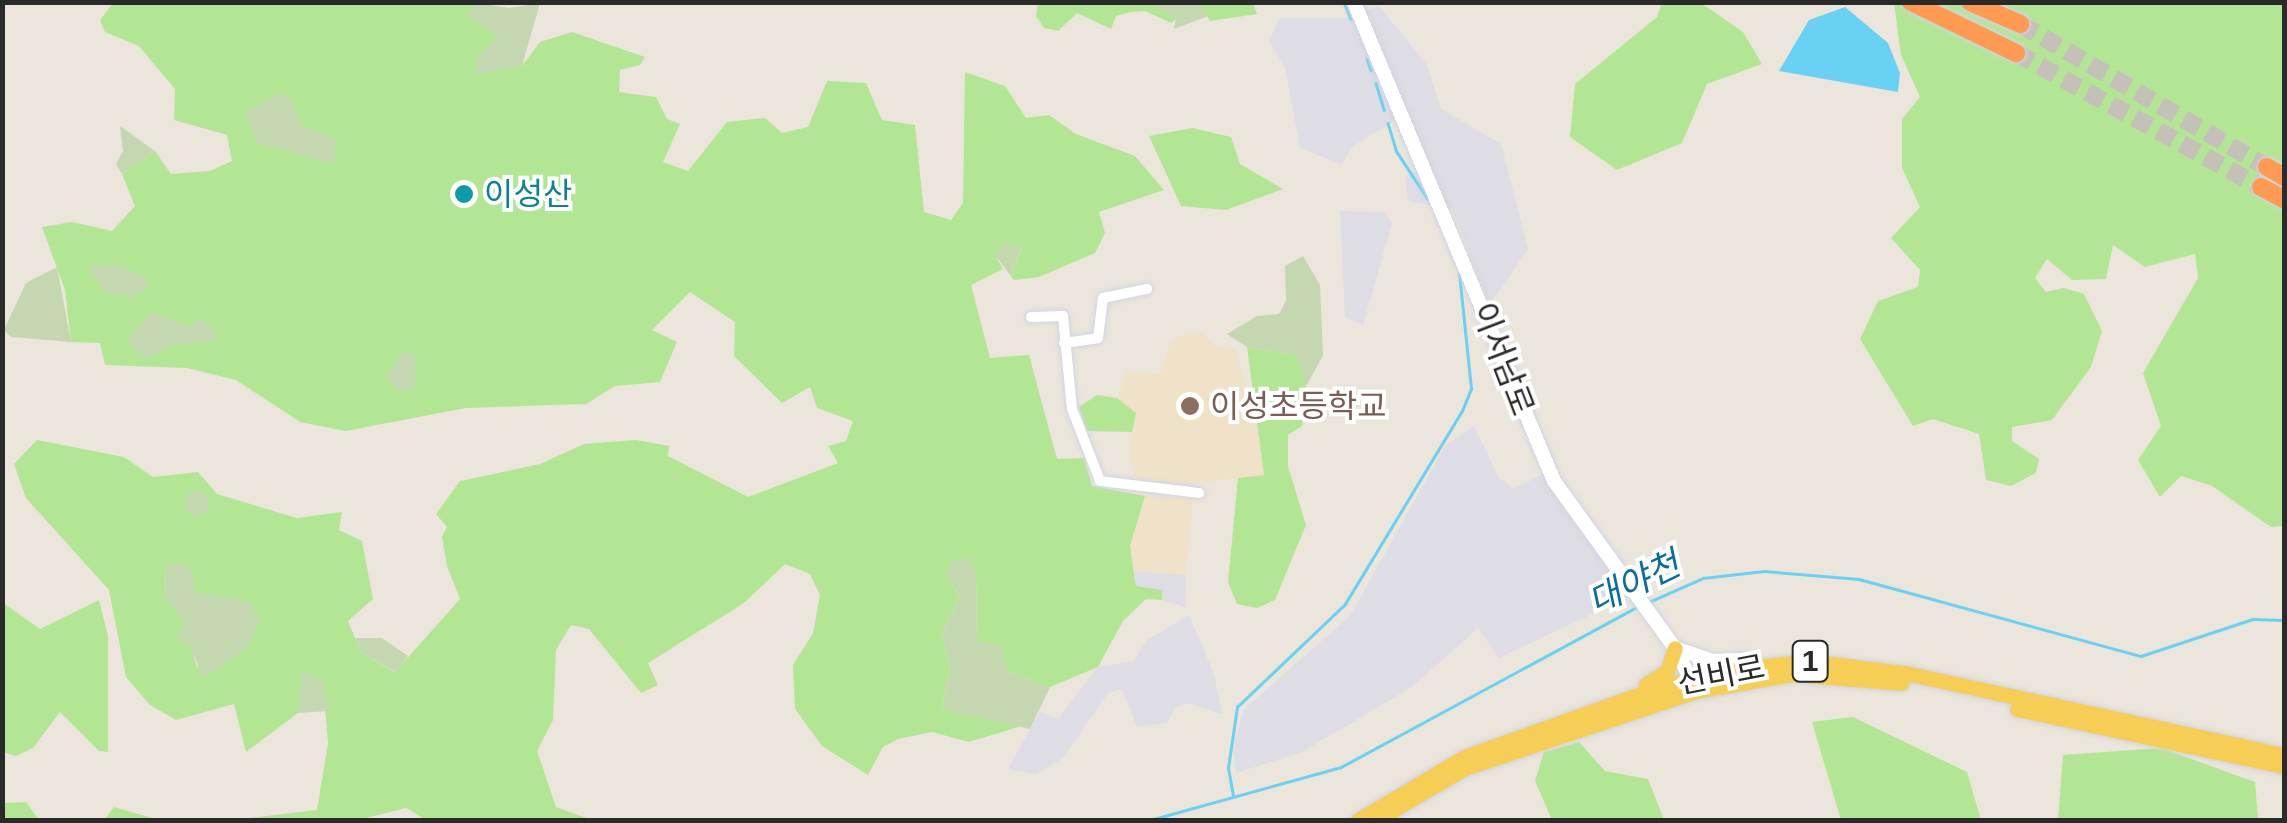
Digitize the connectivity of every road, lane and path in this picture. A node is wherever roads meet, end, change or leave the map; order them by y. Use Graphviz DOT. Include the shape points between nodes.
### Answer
graph roads {
  1 [pos="1354,2"];
  2 [pos="1911,2"];
  3 [pos="1970,2"];
  4 [pos="2020,24"];
  5 [pos="2016,53"];
  6 [pos="2267,166"];
  7 [pos="2284,177"];
  8 [pos="2262,187"];
  9 [pos="2284,199"];
  10 [pos="1147,289"];
  11 [pos="1031,317"];
  12 [pos="1064,344"];
  13 [pos="1199,493"];
  14 [pos="1675,648"];
  15 [pos="1750,666"];
  16 [pos="1694,684"];
  17 [pos="1646,692"];
  18 [pos="2284,756"];
  19 [pos="2284,766"];
  20 [pos="1358,820"];
  21 [pos="1376,820"];
  1 -- 14 [label="main road, 이서남로" via="1554,481"];
  2 -- 5 [label="highway"];
  3 -- 4 [label="highway"];
  6 -- 7 [label="highway"];
  8 -- 9 [label="highway"];
  10 -- 12 [label="street" via="1102,298 1098,338"];
  11 -- 12 [label="street" via="1062,316"];
  12 -- 13 [label="street" via="1072,408 1100,480"];
  14 -- 15 [label="main road" via="1712,661 1747,660"];
  14 -- 16 [label="main road, 이서남로"];
  14 -- 17 [label="main road" via="1667,671 1645,685"];
  15 -- 16 [label="main road, 선비로 / 1"];
  15 -- 18 [label="main road, 선비로 / 1" via="1841,662"];
  16 -- 17 [label="main road, 선비로 / 1"];
  16 -- 19 [label="main road, 선비로 / 1" via="1844,675"];
  16 -- 21 [label="main road, 선비로 / 1" via="1465,768"];
  17 -- 20 [label="main road, 선비로 / 1" via="1464,757"];
}
